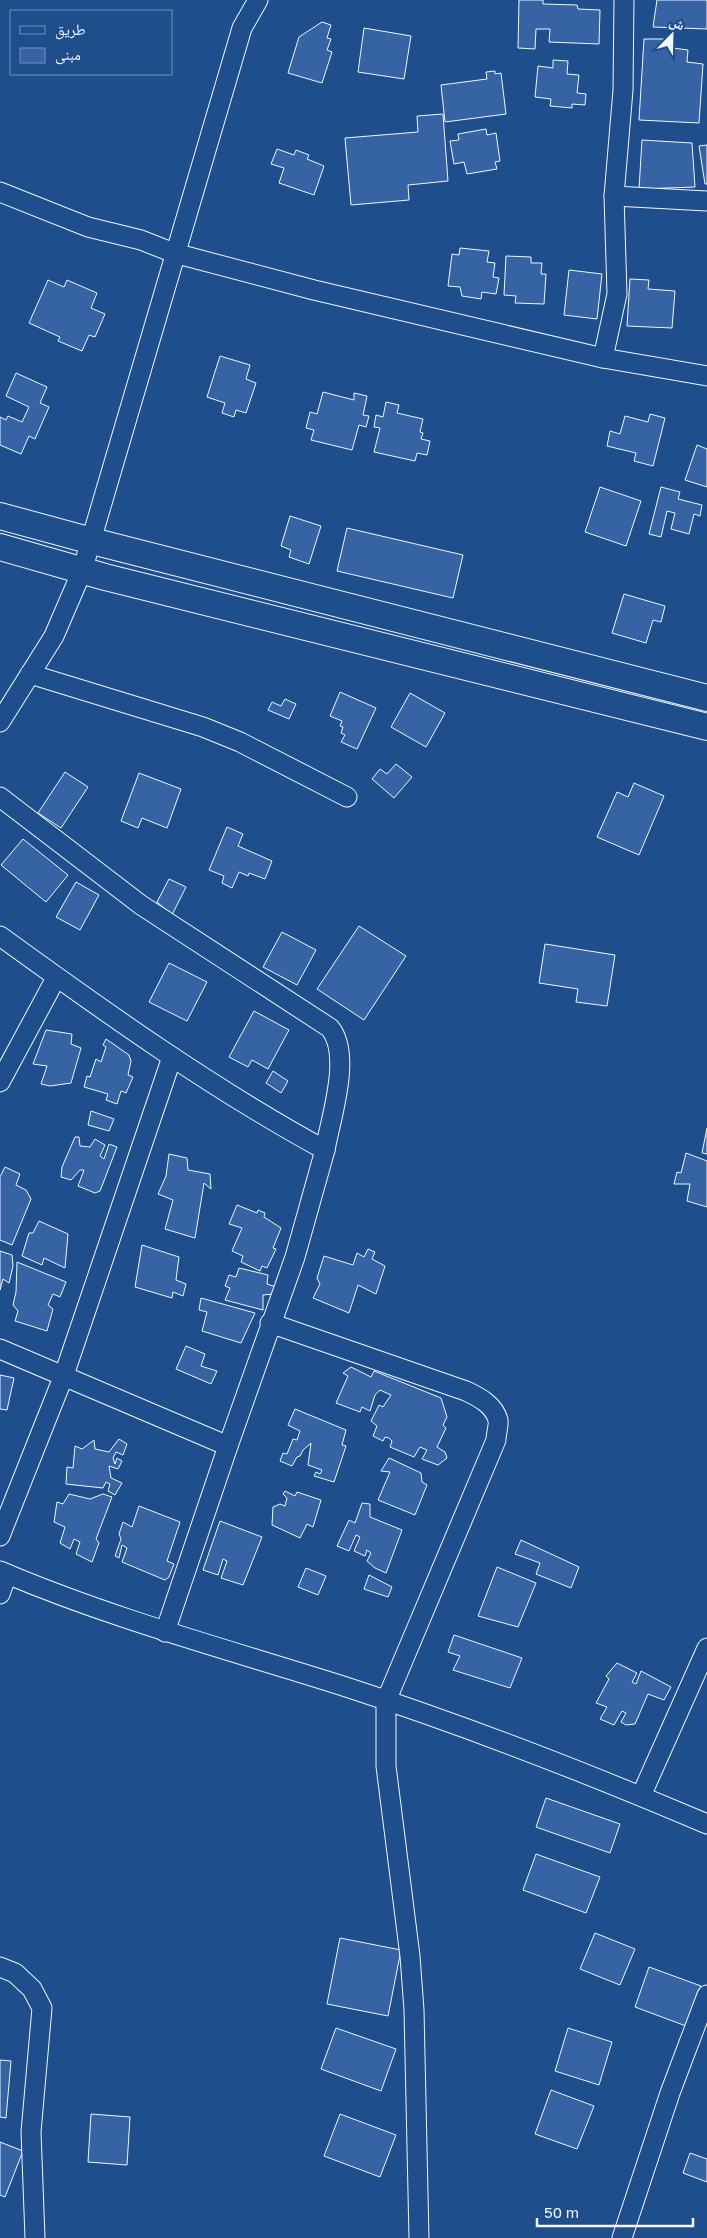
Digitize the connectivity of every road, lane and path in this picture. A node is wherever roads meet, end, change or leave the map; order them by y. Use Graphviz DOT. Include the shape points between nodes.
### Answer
graph roads {
  1 [pos="258,0"];
  2 [pos="624,0"];
  3 [pos="0,192"];
  4 [pos="614,196"];
  5 [pos="707,201"];
  6 [pos="174,253"];
  7 [pos="603,358"];
  8 [pos="707,376"];
  9 [pos="0,516"];
  10 [pos="92,541"];
  11 [pos="0,547"];
  12 [pos="82,571"];
  13 [pos="30,674"];
  14 [pos="707,698"];
  15 [pos="0,722"];
  16 [pos="707,727"];
  17 [pos="0,797"];
  18 [pos="347,797"];
  19 [pos="0,936"];
  20 [pos="56,978"];
  21 [pos="172,1057"];
  22 [pos="0,1082"];
  23 [pos="325,1150"];
  24 [pos="270,1323"];
  25 [pos="0,1350"];
  26 [pos="64,1375"];
  27 [pos="228,1446"];
  28 [pos="0,1536"];
  29 [pos="4,1572"];
  30 [pos="0,1594"];
  31 [pos="165,1632"];
  32 [pos="707,1648"];
  33 [pos="386,1701"];
  34 [pos="641,1796"];
  35 [pos="707,1824"];
  36 [pos="0,1967"];
  37 [pos="707,1995"];
  38 [pos="35,2238"];
  39 [pos="419,2238"];
  40 [pos="622,2238"];
  1 -- 6 [label="street" via="242,28"];
  2 -- 4 [label="street" via="623,90"];
  3 -- 6 [label="street" via="88,227 141,240"];
  4 -- 5 [label="street"];
  4 -- 7 [label="street" via="617,294"];
  6 -- 7 [label="street" via="314,290"];
  6 -- 10 [label="street"];
  7 -- 8 [label="street"];
  9 -- 10 [label="street"];
  10 -- 12 [label="street"];
  10 -- 14 [label="street"];
  11 -- 12 [label="street"];
  12 -- 13 [label="street" via="58,628"];
  12 -- 16 [label="street"];
  13 -- 15 [label="street"];
  13 -- 18 [label="street" via="203,726"];
  17 -- 23 [label="street" via="140,905 330,1028 337,1036 340,1069"];
  19 -- 20 [label="street"];
  20 -- 21 [label="street"];
  20 -- 22 [label="street"];
  21 -- 23 [label="street"];
  21 -- 26 [label="street"];
  23 -- 24 [label="street" via="295,1256"];
  24 -- 27 [label="street"];
  24 -- 33 [label="street" via="466,1391 492,1409 498,1421 496,1440"];
  25 -- 26 [label="street"];
  26 -- 27 [label="street"];
  26 -- 28 [label="street"];
  27 -- 31 [label="street"];
  29 -- 30 [label="street"];
  29 -- 31 [label="street"];
  31 -- 33 [label="street"];
  32 -- 34 [label="street"];
  33 -- 34 [label="street"];
  33 -- 39 [label="street" via="386,1766 414,2010"];
  34 -- 35 [label="street"];
  36 -- 38 [label="street" via="15,1972 32,1989 42,2008 31,2132"];
  37 -- 40 [label="street" via="670,2093"];
}
